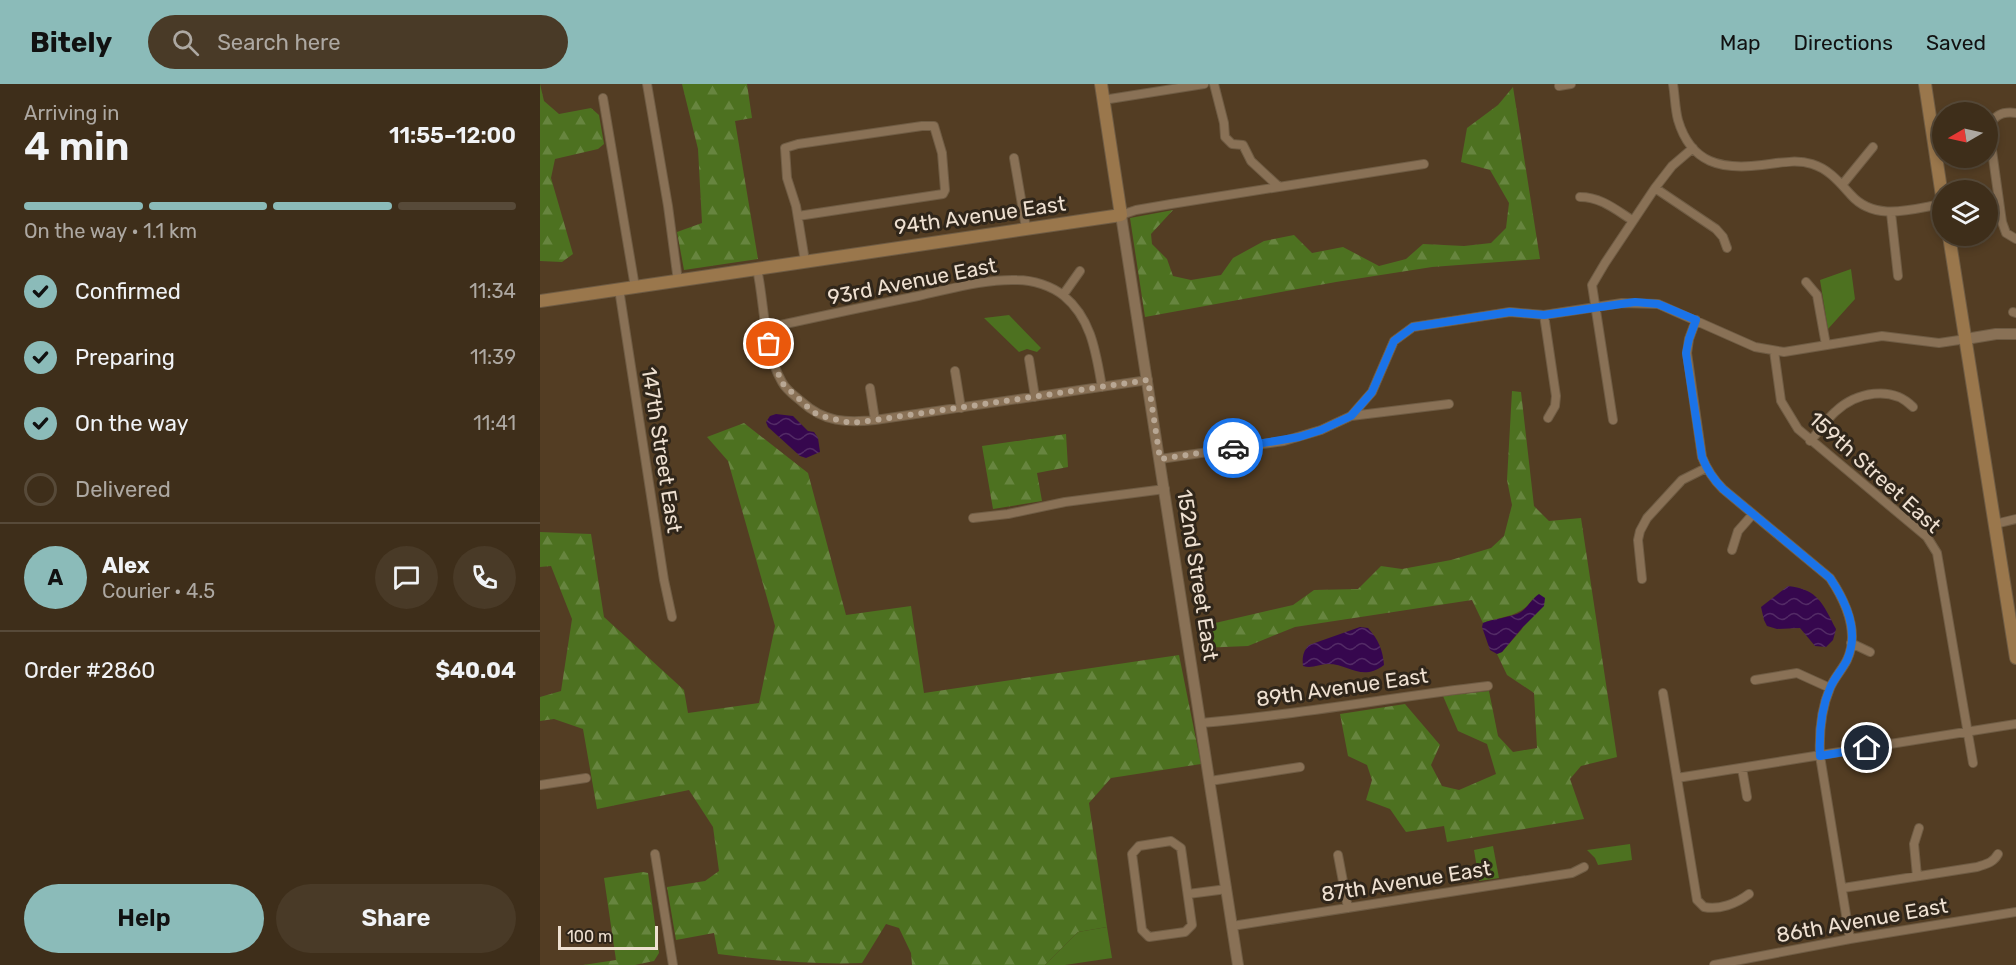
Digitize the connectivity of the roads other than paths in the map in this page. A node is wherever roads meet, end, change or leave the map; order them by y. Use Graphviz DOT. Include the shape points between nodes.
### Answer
graph roads {
  1 [pos="647,84"];
  2 [pos="1101,84"];
  3 [pos="1204,84"];
  4 [pos="1214,84"];
  5 [pos="1571,84"];
  6 [pos="1672,84"];
  7 [pos="1925,84"];
  8 [pos="1559,86"];
  9 [pos="603,98"];
  10 [pos="1103,99"];
  11 [pos="2016,113"];
  12 [pos="1998,116"];
  13 [pos="1872,147"];
  14 [pos="1693,148"];
  15 [pos="1014,158"];
  16 [pos="1424,164"];
  17 [pos="1994,168"];
  18 [pos="1940,180"];
  19 [pos="1842,185"];
  20 [pos="1278,186"];
  21 [pos="1655,188"];
  22 [pos="1580,197"];
  23 [pos="1932,206"];
  24 [pos="1891,213"];
  25 [pos="1121,215"];
  26 [pos="798,216"];
  27 [pos="1632,220"];
  28 [pos="1026,228"];
  29 [pos="2012,238"];
  30 [pos="1951,246"];
  31 [pos="1727,248"];
  32 [pos="805,261"];
  33 [pos="757,269"];
  34 [pos="1080,271"];
  35 [pos="1898,276"];
  36 [pos="678,281"];
  37 [pos="1806,282"];
  38 [pos="635,287"];
  39 [pos="619,289"];
  40 [pos="1063,295"];
  41 [pos="540,301"];
  42 [pos="1595,307"];
  43 [pos="1544,315"];
  44 [pos="1696,320"];
  45 [pos="766,328"];
  46 [pos="2016,334"];
  47 [pos="1966,339"];
  48 [pos="1826,345"];
  49 [pos="1774,351"];
  50 [pos="1029,359"];
  51 [pos="955,371"];
  52 [pos="1148,380"];
  53 [pos="1102,387"];
  54 [pos="870,388"];
  55 [pos="1035,397"];
  56 [pos="1449,404"];
  57 [pos="1913,407"];
  58 [pos="961,408"];
  59 [pos="1351,416"];
  60 [pos="1548,418"];
  61 [pos="875,420"];
  62 [pos="1613,420"];
  63 [pos="1810,441"];
  64 [pos="1160,459"];
  65 [pos="1706,468"];
  66 [pos="1165,489"];
  67 [pos="1753,514"];
  68 [pos="973,518"];
  69 [pos="2016,519"];
  70 [pos="1995,524"];
  71 [pos="1732,550"];
  72 [pos="1642,579"];
  73 [pos="672,617"];
  74 [pos="1851,643"];
  75 [pos="1870,652"];
  76 [pos="2016,658"];
  77 [pos="1755,680"];
  78 [pos="1488,686"];
  79 [pos="1830,688"];
  80 [pos="1663,693"];
  81 [pos="1201,723"];
  82 [pos="2016,724"];
  83 [pos="1968,732"];
  84 [pos="1820,756"];
  85 [pos="1973,763"];
  86 [pos="1300,767"];
  87 [pos="1742,768"];
  88 [pos="586,778"];
  89 [pos="1677,778"];
  90 [pos="1210,781"];
  91 [pos="540,785"];
  92 [pos="1747,797"];
  93 [pos="1919,828"];
  94 [pos="656,854"];
  95 [pos="1998,854"];
  96 [pos="1338,855"];
  97 [pos="1584,867"];
  98 [pos="1917,876"];
  99 [pos="1227,888"];
  100 [pos="1843,888"];
  101 [pos="1188,894"];
  102 [pos="1749,894"];
  103 [pos="1348,908"];
  104 [pos="2016,912"];
  105 [pos="1232,926"];
  106 [pos="1850,939"];
  107 [pos="673,965"];
  108 [pos="1238,965"];
  109 [pos="1714,965"];
  1 -- 36 [label="street"];
  2 -- 10 [label="main road, 152nd Street East"];
  3 -- 10 [label="street"];
  4 -- 20 [label="street" via="1225,137 1232,144 1243,145 1251,161"];
  5 -- 8 [label="street"];
  6 -- 14 [label="street" via="1678,120"];
  7 -- 18 [label="main road"];
  9 -- 38 [label="street"];
  10 -- 25 [label="main road, 152nd Street East"];
  11 -- 12 [label="street"];
  13 -- 19 [label="street"];
  14 -- 19 [label="street" via="1710,161 1737,168 1801,161 1820,167"];
  14 -- 21 [label="street" via="1671,166"];
  15 -- 28 [label="street"];
  16 -- 20 [label="street, 94th Avenue East"];
  17 -- 29 [label="street" via="2002,222"];
  19 -- 24 [label="street" via="1861,204"];
  20 -- 25 [label="street, 94th Avenue East"];
  21 -- 27 [label="street"];
  21 -- 31 [label="street" via="1716,229"];
  22 -- 27 [label="street" via="1604,202"];
  23 -- 24 [label="street"];
  24 -- 35 [label="street"];
  25 -- 28 [label="main road, 94th Avenue East"];
  25 -- 52 [label="street, 152nd Street East"];
  26 -- 26 [label="street" via="787,178 785,148 934,126 942,153 943,194"];
  26 -- 32 [label="street"];
  27 -- 42 [label="street" via="1594,280"];
  28 -- 32 [label="main road, 94th Avenue East"];
  30 -- 47 [label="main road"];
  32 -- 33 [label="main road, 94th Avenue East"];
  33 -- 36 [label="main road, 94th Avenue East"];
  33 -- 45 [label="street"];
  34 -- 40 [label="street"];
  36 -- 38 [label="main road, 94th Avenue East"];
  37 -- 48 [label="street" via="1817,295"];
  38 -- 39 [label="main road, 94th Avenue East"];
  39 -- 41 [label="main road, 94th Avenue East"];
  39 -- 73 [label="street, 147th Street East"];
  40 -- 45 [label="street, 93rd Avenue East" via="1041,284 1018,280 982,282"];
  40 -- 53 [label="street" via="1091,335"];
  42 -- 43 [label="street"];
  42 -- 44 [label="street" via="1648,303"];
  42 -- 62 [label="street"];
  43 -- 59 [label="street" via="1510,312 1413,327 1394,341 1372,392"];
  43 -- 60 [label="street" via="1556,396"];
  44 -- 49 [label="street" via="1755,347"];
  44 -- 65 [label="street" via="1687,347 1687,364"];
  45 -- 61 [label="street" via="772,360 783,384 813,412 851,423"];
  46 -- 47 [label="street"];
  47 -- 48 [label="street" via="1939,343 1882,336"];
  47 -- 70 [label="main road"];
  48 -- 49 [label="street"];
  49 -- 63 [label="street, 159th Street East" via="1781,401 1791,421"];
  50 -- 55 [label="street"];
  51 -- 58 [label="street"];
  52 -- 53 [label="street"];
  52 -- 64 [label="street, 152nd Street East"];
  53 -- 55 [label="street"];
  54 -- 61 [label="street"];
  55 -- 58 [label="street"];
  56 -- 59 [label="street"];
  57 -- 63 [label="street" via="1895,395 1863,396 1835,411"];
  58 -- 61 [label="street"];
  59 -- 64 [label="street" via="1284,441"];
  63 -- 83 [label="street, 159th Street East" via="1927,537 1937,553"];
  64 -- 66 [label="street, 152nd Street East"];
  65 -- 67 [label="street" via="1714,481"];
  65 -- 72 [label="street" via="1682,480 1647,518 1638,540"];
  66 -- 68 [label="street"];
  66 -- 81 [label="street, 152nd Street East"];
  67 -- 71 [label="street" via="1738,531"];
  67 -- 74 [label="street" via="1830,578 1849,614"];
  69 -- 70 [label="street"];
  70 -- 76 [label="main road"];
  74 -- 75 [label="street"];
  74 -- 79 [label="street" via="1848,657"];
  77 -- 79 [label="street" via="1797,673"];
  78 -- 81 [label="street, 89th Avenue East"];
  79 -- 84 [label="street" via="1820,724"];
  80 -- 89 [label="street"];
  81 -- 90 [label="street, 152nd Street East"];
  82 -- 83 [label="street"];
  83 -- 84 [label="street"];
  83 -- 85 [label="street, 159th Street East"];
  84 -- 87 [label="street"];
  84 -- 100 [label="street"];
  86 -- 90 [label="street"];
  87 -- 89 [label="street"];
  87 -- 92 [label="street"];
  88 -- 91 [label="street"];
  89 -- 102 [label="street" via="1697,900 1704,906 1716,907 1735,903"];
  90 -- 99 [label="street, 152nd Street East"];
  93 -- 98 [label="street" via="1914,844"];
  94 -- 107 [label="street"];
  95 -- 98 [label="street" via="1989,864"];
  96 -- 103 [label="street"];
  97 -- 103 [label="street, 87th Avenue East" via="1572,873"];
  98 -- 100 [label="street"];
  99 -- 101 [label="street"];
  99 -- 105 [label="street, 152nd Street East"];
  100 -- 106 [label="street"];
  101 -- 101 [label="street" via="1179,845 1171,841 1134,849 1145,934 1152,937 1188,931 1192,922"];
  103 -- 105 [label="street, 87th Avenue East"];
  104 -- 106 [label="street, 86th Avenue East"];
  105 -- 108 [label="street, 152nd Street East"];
  106 -- 109 [label="street, 86th Avenue East"];
}
